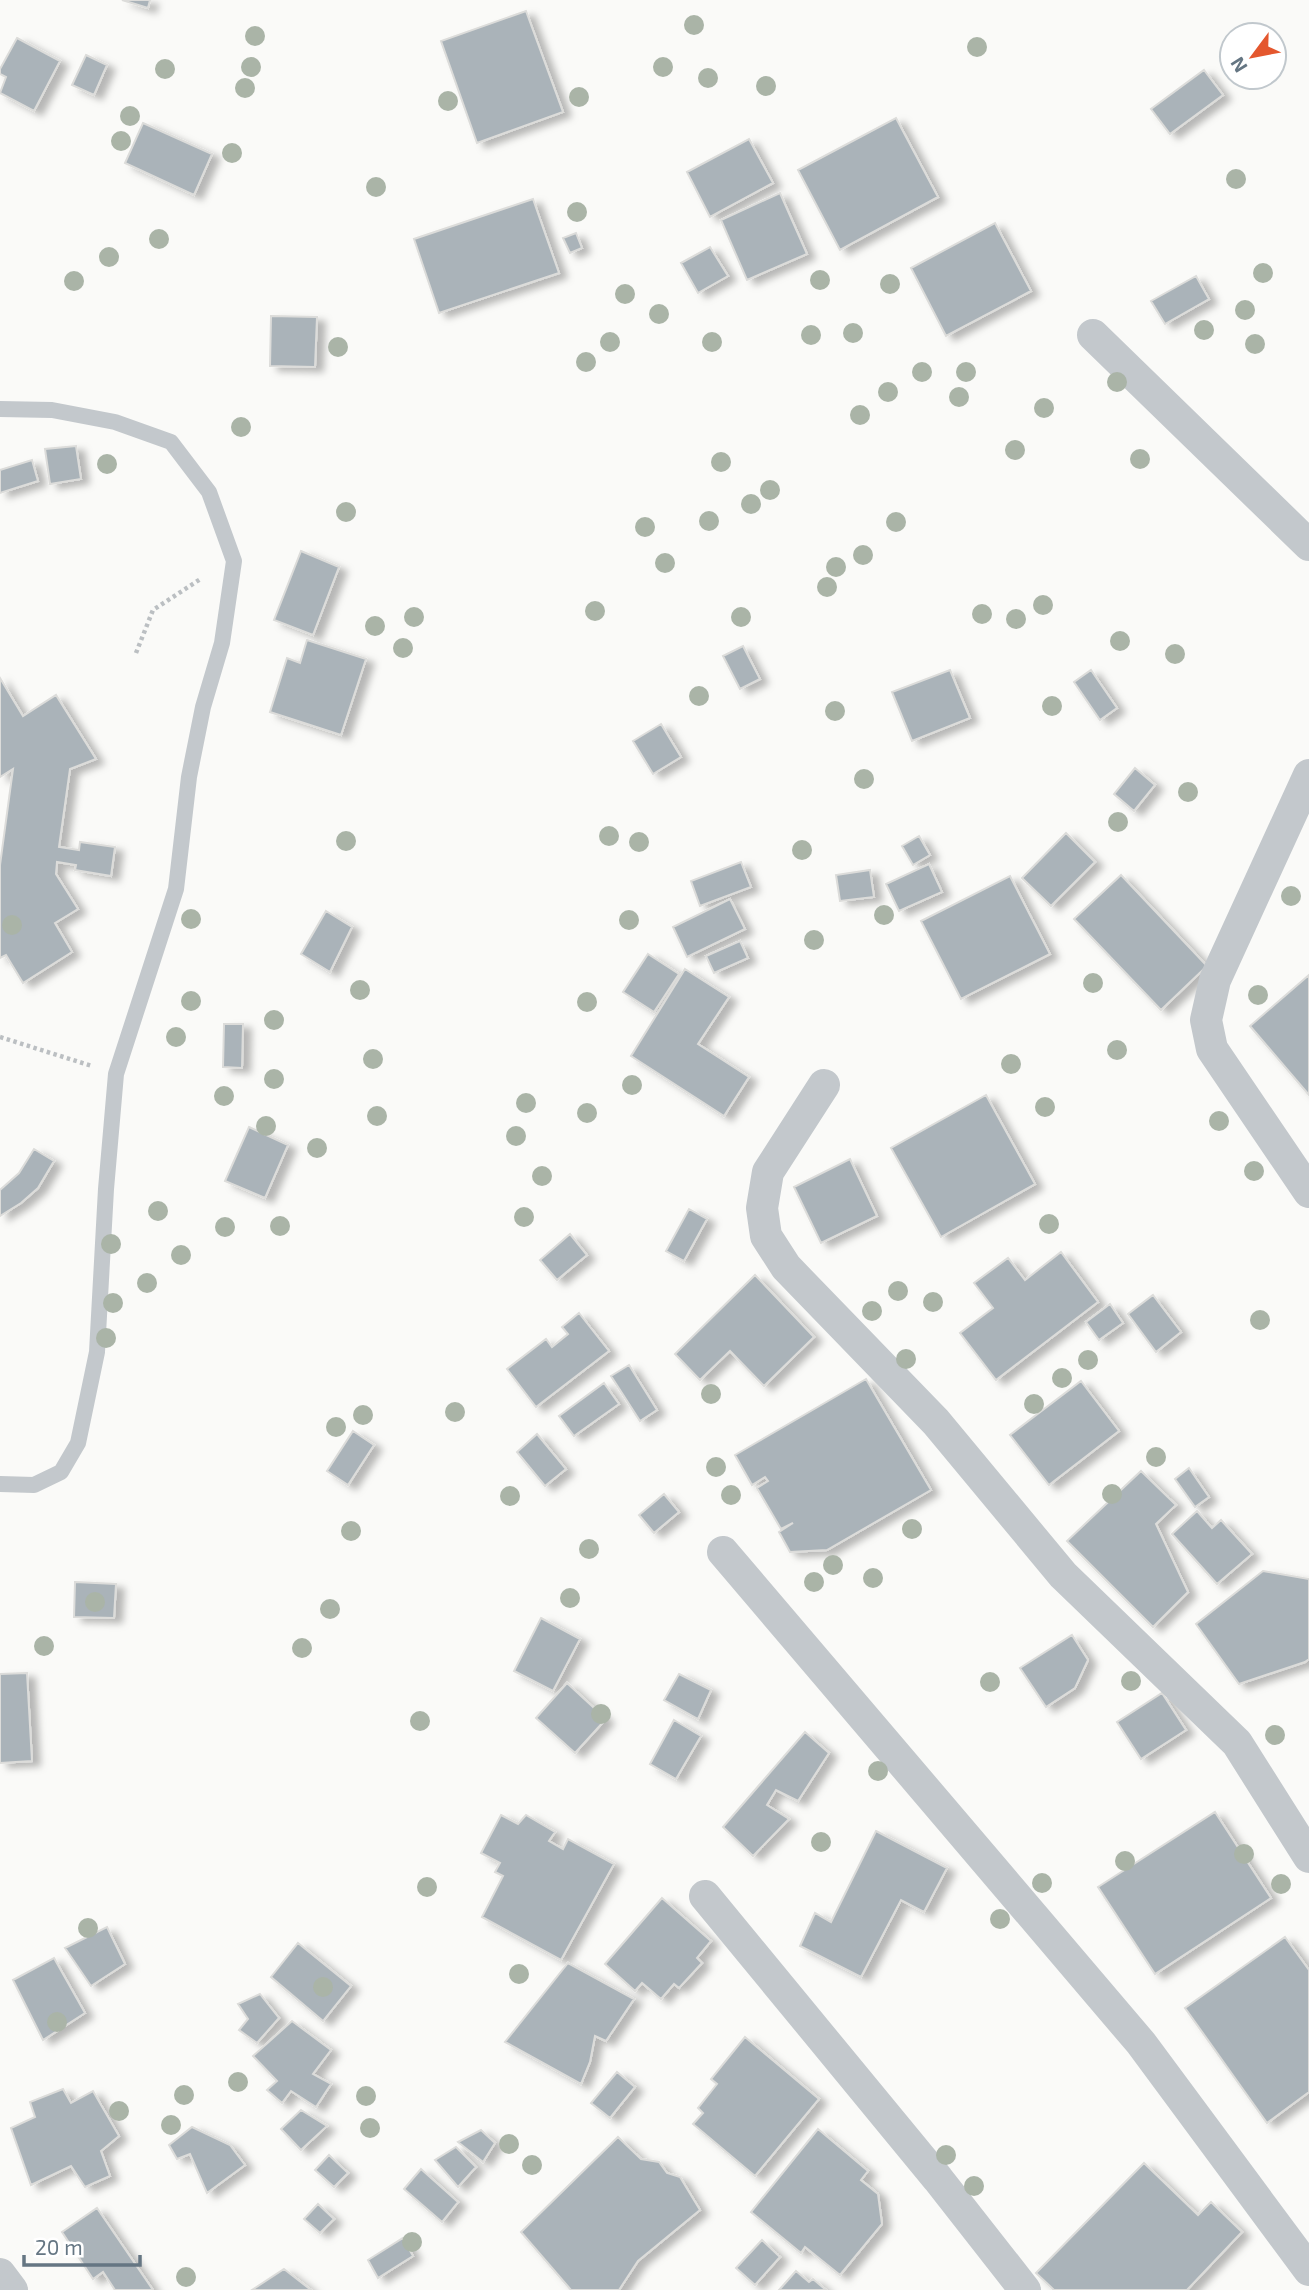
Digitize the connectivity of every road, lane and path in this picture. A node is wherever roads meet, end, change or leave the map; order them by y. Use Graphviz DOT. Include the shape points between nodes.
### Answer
graph roads {
  1 [pos="1093,335"];
  2 [pos="0,409"];
  3 [pos="1309,545"];
  4 [pos="234,561"];
  5 [pos="136,653"];
  6 [pos="1309,775"];
  7 [pos="0,1037"];
  8 [pos="116,1074"];
  9 [pos="824,1085"];
  10 [pos="1309,1192"];
  11 [pos="0,1484"];
  12 [pos="723,1552"];
  13 [pos="1309,1857"];
  14 [pos="705,1896"];
  15 [pos="1309,2270"];
  16 [pos="0,2274"];
  17 [pos="12,2290"];
  18 [pos="1025,2290"];
  1 -- 3 [label="street"];
  2 -- 4 [label="lane" via="52,410 115,422 171,442 209,492"];
  4 -- 5 [label="path" via="153,610"];
  4 -- 8 [label="lane" via="222,643 189,777 176,889"];
  6 -- 10 [label="street" via="1215,980 1206,1020 1212,1049"];
  7 -- 8 [label="path"];
  8 -- 11 [label="lane" via="97,1352 78,1443 61,1472 34,1485"];
  9 -- 13 [label="street" via="768,1172 762,1208 766,1236 786,1266 936,1422 1063,1575 1237,1743"];
  12 -- 15 [label="street" via="1141,2043"];
  14 -- 18 [label="street"];
  16 -- 17 [label="street"];
}
